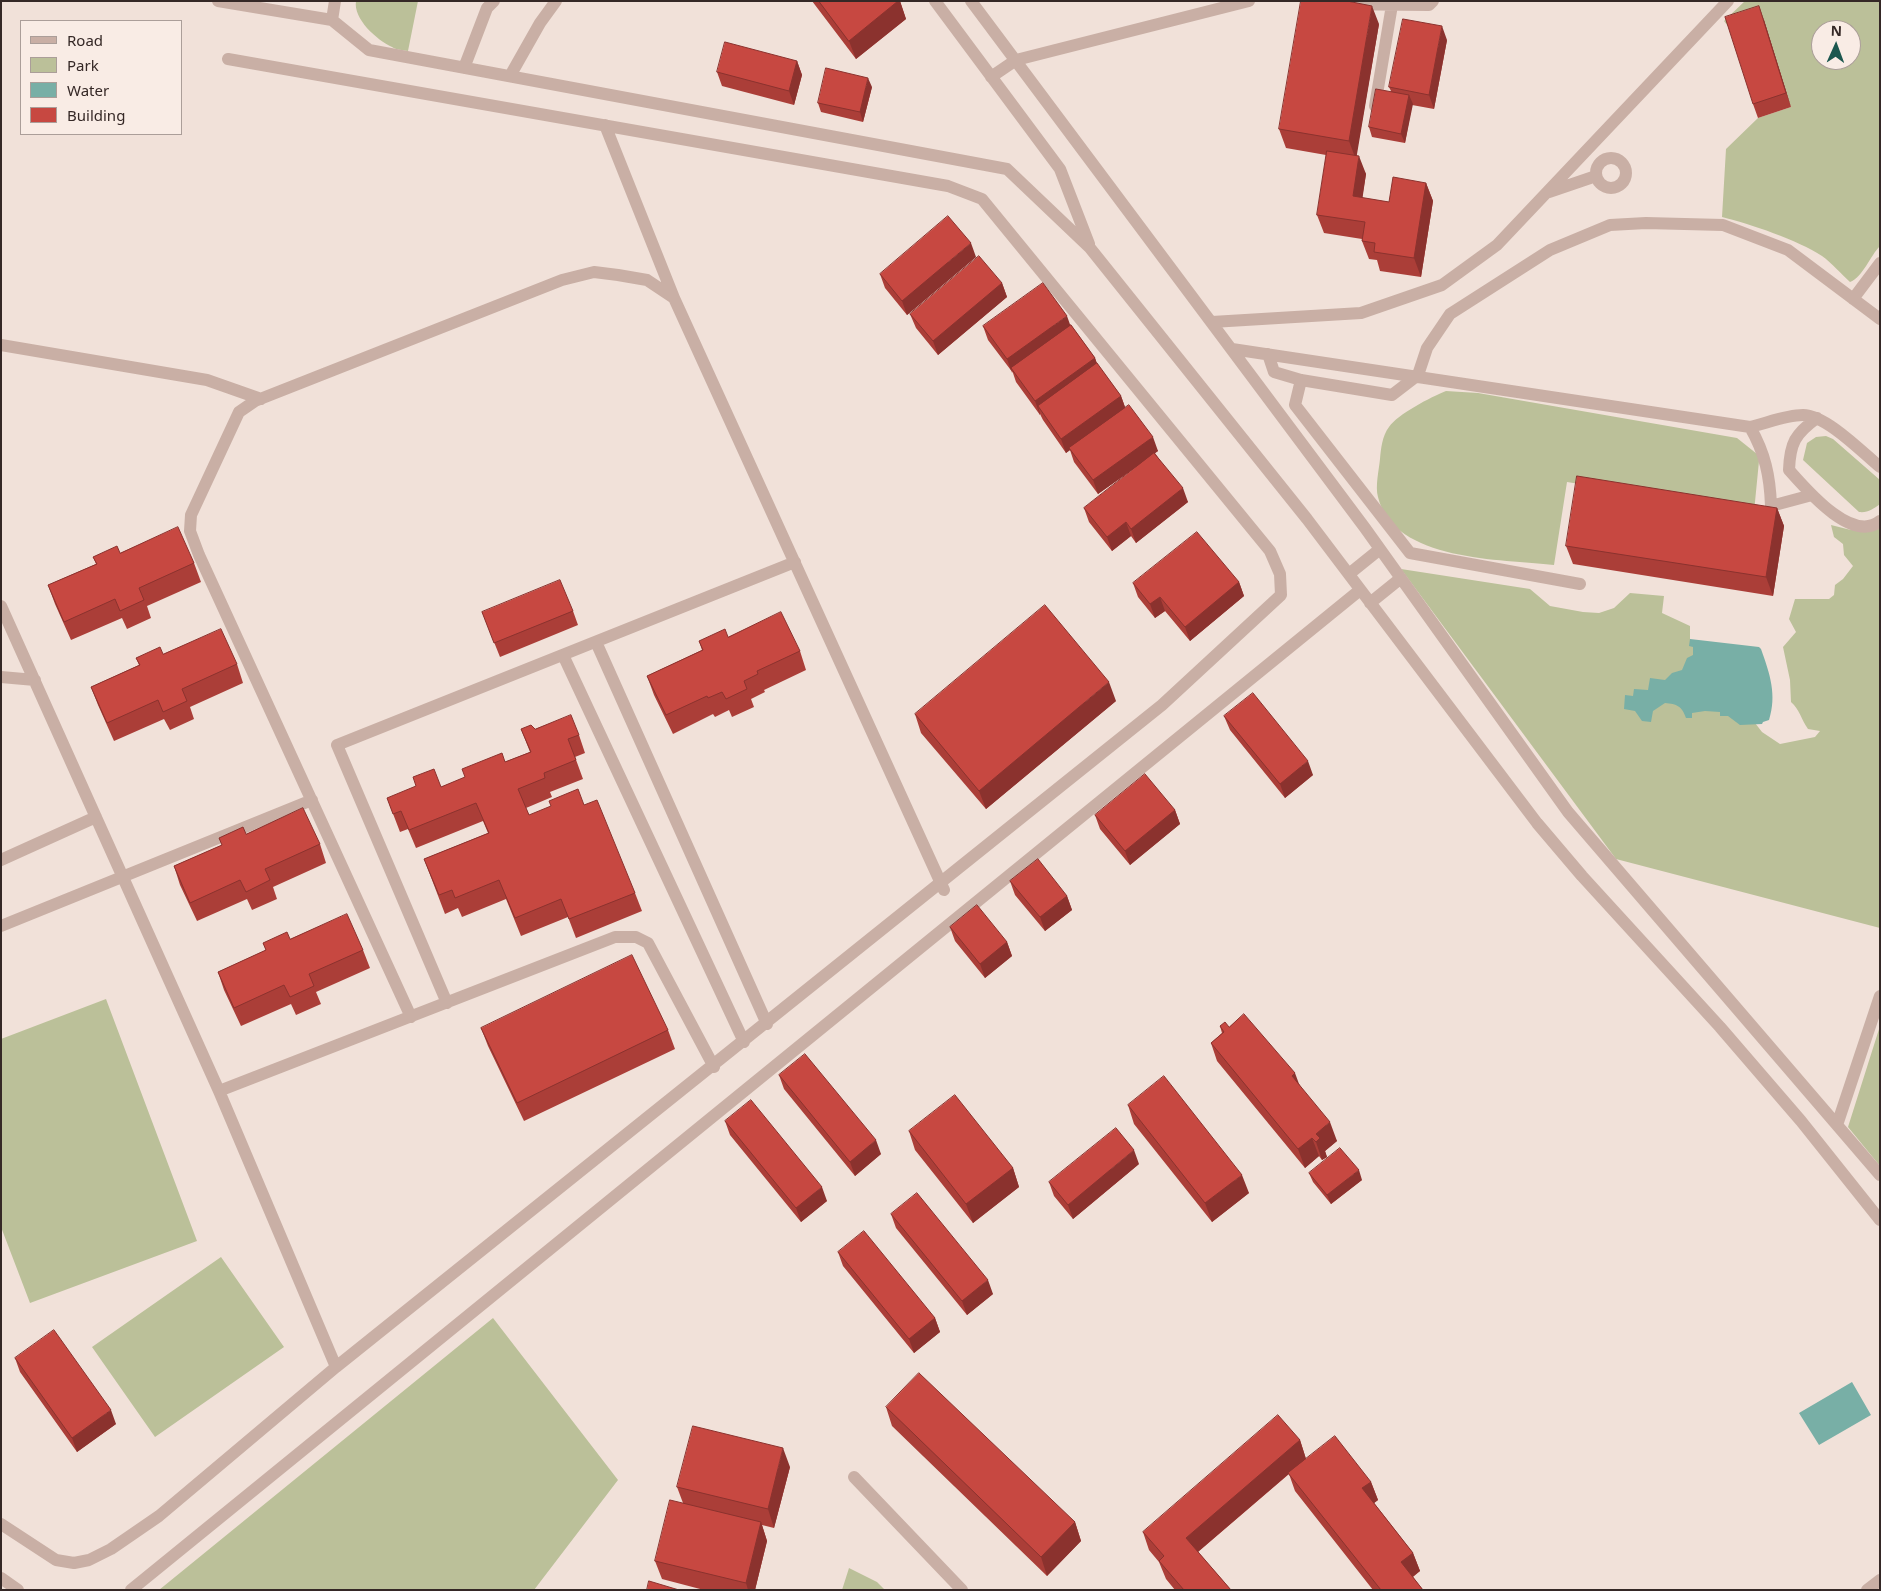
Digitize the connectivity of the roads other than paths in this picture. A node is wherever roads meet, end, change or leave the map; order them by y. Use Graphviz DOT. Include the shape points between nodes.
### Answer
graph roads {
  1 [pos="218,1"];
  2 [pos="335,1"];
  3 [pos="494,1"];
  4 [pos="556,1"];
  5 [pos="935,1"];
  6 [pos="971,1"];
  7 [pos="1249,1"];
  8 [pos="1316,1"];
  9 [pos="1433,1"];
  10 [pos="1728,1"];
  11 [pos="1392,5"];
  12 [pos="332,20"];
  13 [pos="228,59"];
  14 [pos="1016,60"];
  15 [pos="464,68"];
  16 [pos="510,76"];
  17 [pos="992,77"];
  18 [pos="1373,121"];
  19 [pos="605,125"];
  20 [pos="1596,176"];
  21 [pos="1547,193"];
  22 [pos="1090,248"];
  23 [pos="1880,263"];
  24 [pos="674,298"];
  25 [pos="1853,299"];
  26 [pos="1880,319"];
  27 [pos="1212,322"];
  28 [pos="1,345"];
  29 [pos="1232,349"];
  30 [pos="1268,354"];
  31 [pos="1418,376"];
  32 [pos="1301,380"];
  33 [pos="261,399"];
  34 [pos="1817,418"];
  35 [pos="1750,428"];
  36 [pos="1880,467"];
  37 [pos="1812,495"];
  38 [pos="1880,521"];
  39 [pos="1380,549"];
  40 [pos="795,562"];
  41 [pos="1349,574"];
  42 [pos="1401,578"];
  43 [pos="1580,584"];
  44 [pos="1360,590"];
  45 [pos="1370,603"];
  46 [pos="1,606"];
  47 [pos="596,642"];
  48 [pos="563,655"];
  49 [pos="1,677"];
  50 [pos="35,680"];
  51 [pos="312,800"];
  52 [pos="96,817"];
  53 [pos="1,860"];
  54 [pos="123,877"];
  55 [pos="943,887"];
  56 [pos="1,926"];
  57 [pos="1880,996"];
  58 [pos="447,1003"];
  59 [pos="411,1017"];
  60 [pos="766,1024"];
  61 [pos="744,1042"];
  62 [pos="714,1067"];
  63 [pos="220,1092"];
  64 [pos="1837,1125"];
  65 [pos="1880,1175"];
  66 [pos="1880,1220"];
  67 [pos="336,1367"];
  68 [pos="854,1477"];
  69 [pos="1,1524"];
  70 [pos="1,1578"];
  71 [pos="1880,1580"];
  72 [pos="18,1590"];
  73 [pos="131,1590"];
  74 [pos="962,1590"];
  75 [pos="1867,1590"];
  1 -- 12 [label="street"];
  2 -- 12 [label="street"];
  3 -- 15 [label="street" via="487,8"];
  4 -- 16 [label="street"];
  5 -- 17 [label="street"];
  6 -- 14 [label="street"];
  7 -- 14 [label="street"];
  8 -- 11 [label="street" via="1322,4"];
  9 -- 11 [label="street" via="1429,5"];
  10 -- 21 [label="street"];
  11 -- 18 [label="street"];
  12 -- 15 [label="street" via="369,50"];
  13 -- 19 [label="street"];
  14 -- 17 [label="street"];
  14 -- 27 [label="street"];
  15 -- 16 [label="street"];
  16 -- 22 [label="street" via="1007,169"];
  17 -- 22 [label="street" via="1060,169"];
  19 -- 24 [label="street"];
  19 -- 55 [label="street" via="948,186 982,199 1270,551 1280,574 1281,595 1162,705"];
  20 -- 21 [label="street"];
  21 -- 27 [label="street" via="1497,244 1442,284 1361,313"];
  22 -- 41 [label="street"];
  23 -- 25 [label="street"];
  24 -- 33 [label="street" via="647,280 594,272 562,280"];
  24 -- 40 [label="street"];
  25 -- 26 [label="street"];
  25 -- 31 [label="street" via="1788,250 1723,225 1610,225 1550,250 1450,314 1426,348"];
  27 -- 29 [label="street"];
  28 -- 33 [label="street" via="207,380"];
  29 -- 30 [label="street"];
  29 -- 39 [label="street"];
  30 -- 31 [label="street"];
  30 -- 32 [label="street" via="1274,372"];
  31 -- 32 [label="street" via="1392,395"];
  31 -- 35 [label="street"];
  32 -- 43 [label="street" via="1295,405 1410,553"];
  33 -- 51 [label="street" via="239,412 191,515 190,531"];
  34 -- 35 [label="street" via="1795,416"];
  34 -- 36 [label="street"];
  34 -- 37 [label="street" via="1799,431 1790,456 1789,470"];
  35 -- 37 [label="street" via="1767,464 1771,506"];
  37 -- 38 [label="street" via="1848,524 1863,526"];
  39 -- 41 [label="street"];
  39 -- 42 [label="street"];
  40 -- 47 [label="street"];
  40 -- 55 [label="street"];
  41 -- 44 [label="street"];
  42 -- 45 [label="street"];
  42 -- 64 [label="street" via="1568,812"];
  44 -- 45 [label="street"];
  44 -- 73 [label="street"];
  45 -- 66 [label="street" via="1537,823 1720,1027"];
  46 -- 50 [label="street"];
  47 -- 48 [label="street"];
  47 -- 60 [label="street"];
  48 -- 58 [label="street" via="337,746"];
  48 -- 61 [label="street"];
  49 -- 50 [label="street"];
  50 -- 52 [label="street"];
  51 -- 54 [label="street"];
  51 -- 59 [label="street"];
  52 -- 53 [label="street"];
  52 -- 54 [label="street"];
  54 -- 56 [label="street"];
  54 -- 63 [label="street"];
  55 -- 60 [label="street"];
  57 -- 64 [label="street"];
  58 -- 59 [label="street"];
  58 -- 62 [label="street" via="615,936 636,937 648,943"];
  59 -- 63 [label="street"];
  60 -- 61 [label="street"];
  61 -- 62 [label="street"];
  62 -- 67 [label="street"];
  63 -- 67 [label="street"];
  64 -- 65 [label="street"];
  67 -- 69 [label="street" via="159,1516 89,1560 74,1563 56,1560"];
  68 -- 74 [label="street"];
  70 -- 72 [label="street"];
  71 -- 75 [label="street"];
}
